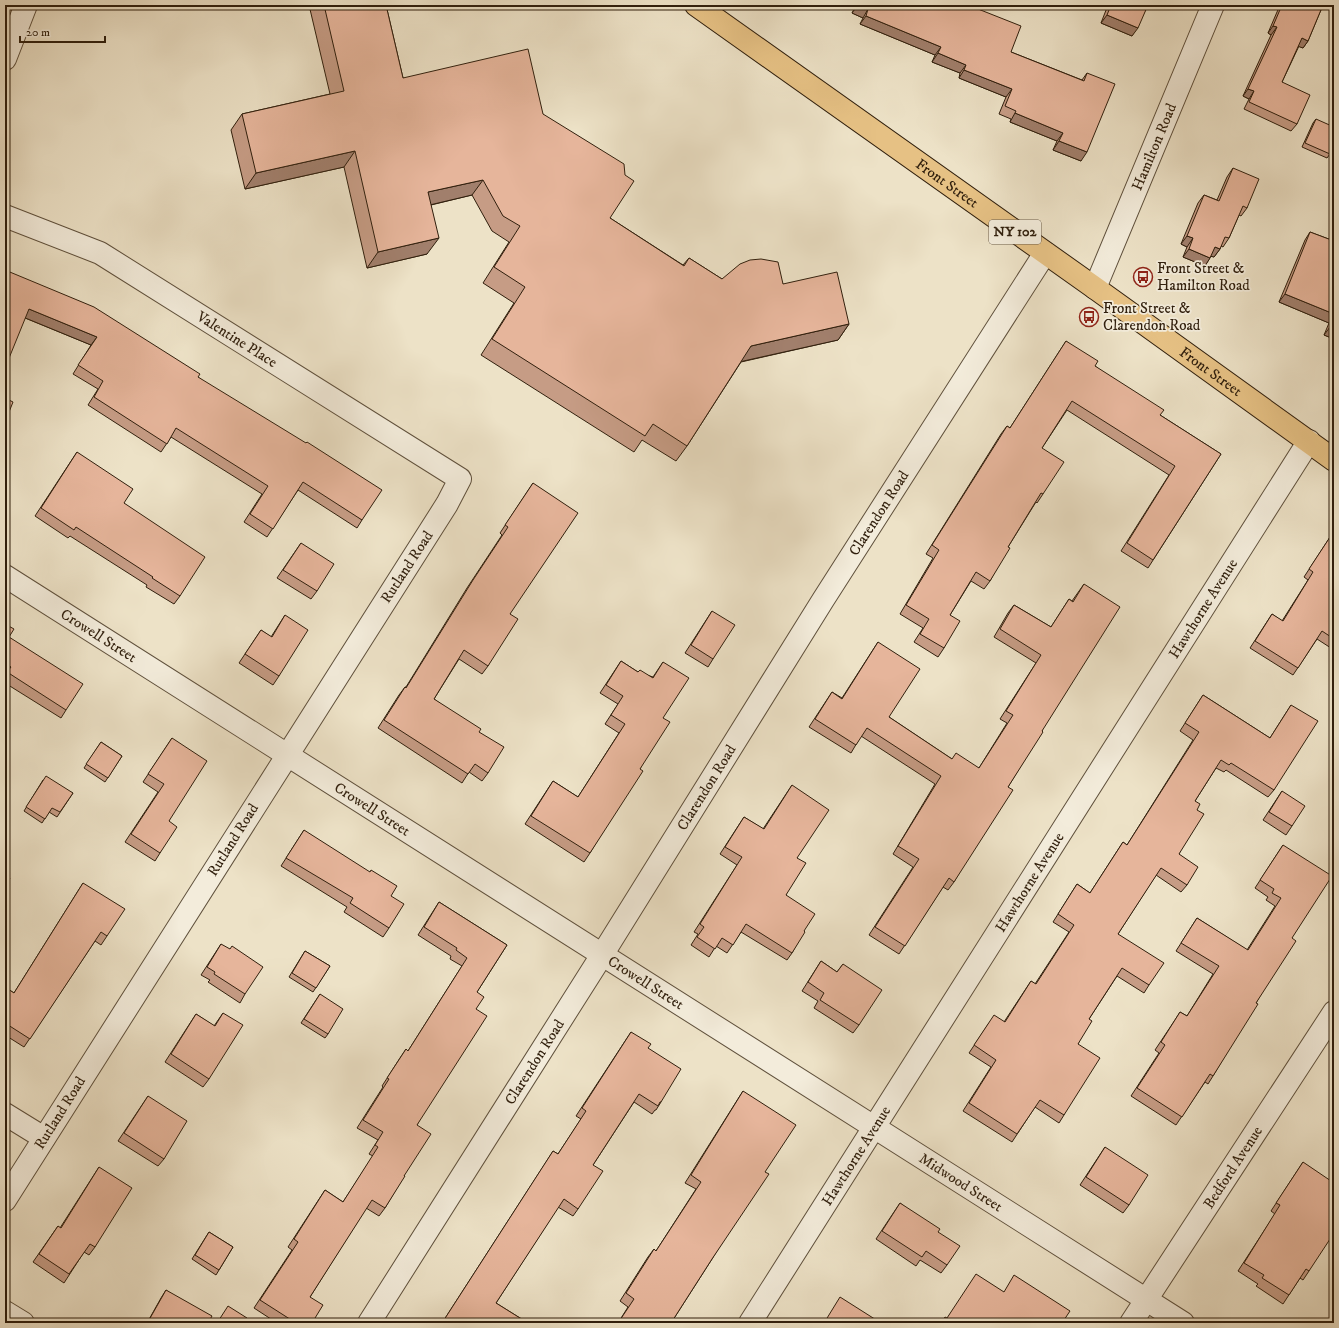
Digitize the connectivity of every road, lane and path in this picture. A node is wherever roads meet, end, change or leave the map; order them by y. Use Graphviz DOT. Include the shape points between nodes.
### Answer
graph roads {
  1 [pos="26,5"];
  2 [pos="696,5"];
  3 [pos="1213,5"];
  4 [pos="5,59"];
  5 [pos="5,216"];
  6 [pos="1045,253"];
  7 [pos="1095,288"];
  8 [pos="1309,442"];
  9 [pos="1334,460"];
  10 [pos="460,479"];
  11 [pos="5,576"];
  12 [pos="287,755"];
  13 [pos="602,955"];
  14 [pos="1334,1012"];
  15 [pos="739,1041"];
  16 [pos="5,1114"];
  17 [pos="874,1127"];
  18 [pos="44,1138"];
  19 [pos="5,1200"];
  20 [pos="1146,1300"];
  21 [pos="5,1312"];
  22 [pos="23,1323"];
  23 [pos="369,1323"];
  24 [pos="750,1323"];
  25 [pos="1132,1323"];
  26 [pos="1183,1323"];
  1 -- 4 [label="street"];
  2 -- 6 [label="main road, Front Street / NY 102"];
  3 -- 7 [label="street, Hamilton Road"];
  5 -- 10 [label="street, Valentine Place" via="100,253"];
  6 -- 7 [label="main road, Front Street / NY 102"];
  6 -- 13 [label="street, Clarendon Road" via="823,600"];
  7 -- 8 [label="main road, Front Street / NY 102"];
  8 -- 9 [label="main road, Front Street / NY 102"];
  8 -- 17 [label="street, Hawthorne Avenue"];
  10 -- 12 [label="street, Rutland Road" via="447,504"];
  11 -- 12 [label="street, Crowell Street"];
  12 -- 13 [label="street, Crowell Street"];
  12 -- 18 [label="street, Rutland Road"];
  13 -- 15 [label="street, Crowell Street"];
  13 -- 23 [label="street, Clarendon Road"];
  14 -- 20 [label="street, Bedford Avenue"];
  15 -- 17 [label="street, Midwood Street"];
  16 -- 18 [label="street"];
  17 -- 20 [label="street, Midwood Street"];
  17 -- 24 [label="street, Hawthorne Avenue"];
  18 -- 19 [label="street, Rutland Road"];
  20 -- 25 [label="street, Bedford Avenue"];
  20 -- 26 [label="street, Midwood Street"];
  21 -- 22 [label="street"];
}
